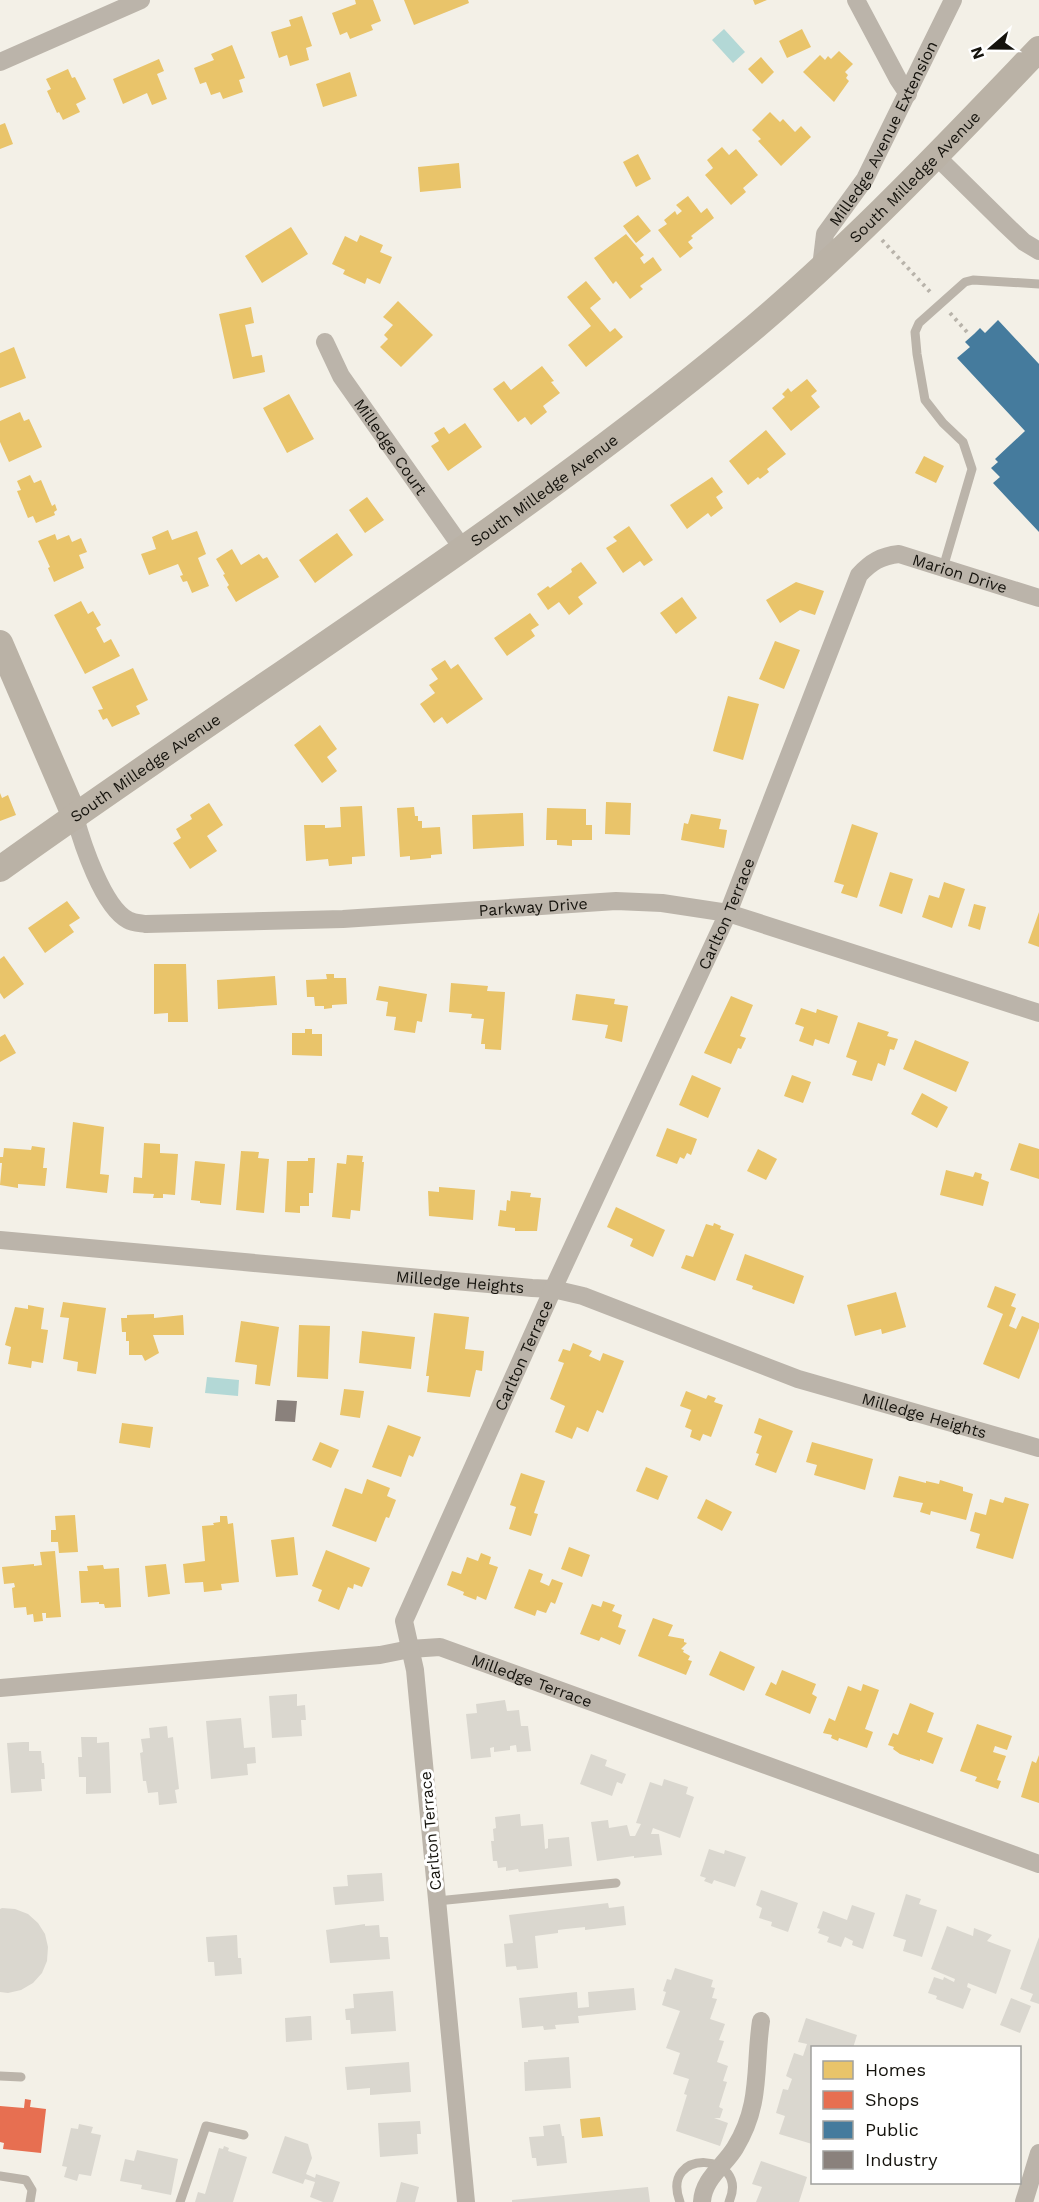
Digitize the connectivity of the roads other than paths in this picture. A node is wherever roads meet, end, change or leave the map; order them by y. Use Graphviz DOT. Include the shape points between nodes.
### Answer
graph roads {
  1 [pos="141,0"];
  2 [pos="856,0"];
  3 [pos="953,0"];
  4 [pos="1039,49"];
  5 [pos="0,62"];
  6 [pos="908,94"];
  7 [pos="936,156"];
  8 [pos="1039,251"];
  9 [pos="821,267"];
  10 [pos="1039,284"];
  11 [pos="325,342"];
  12 [pos="463,549"];
  13 [pos="879,558"];
  14 [pos="943,568"];
  15 [pos="1039,598"];
  16 [pos="0,643"];
  17 [pos="75,817"];
  18 [pos="0,869"];
  19 [pos="728,913"];
  20 [pos="1039,1013"];
  21 [pos="0,1240"];
  22 [pos="553,1289"];
  23 [pos="1039,1448"];
  24 [pos="410,1649"];
  25 [pos="0,1688"];
  26 [pos="1039,1864"];
  27 [pos="616,1883"];
  28 [pos="436,1901"];
  29 [pos="761,2021"];
  30 [pos="0,2076"];
  31 [pos="21,2077"];
  32 [pos="244,2135"];
  33 [pos="1039,2152"];
  34 [pos="721,2167"];
  35 [pos="0,2176"];
  36 [pos="30,2202"];
  37 [pos="180,2202"];
  38 [pos="466,2202"];
  39 [pos="680,2202"];
  40 [pos="702,2202"];
  41 [pos="729,2202"];
  42 [pos="1023,2202"];
  1 -- 5 [label="street"];
  2 -- 6 [label="street"];
  3 -- 6 [label="street, Milledge Avenue Extension"];
  4 -- 7 [label="main road, South Milledge Avenue"];
  6 -- 9 [label="street, Milledge Avenue Extension" via="864,179 825,234"];
  7 -- 8 [label="street" via="1024,242"];
  7 -- 9 [label="main road, South Milledge Avenue"];
  9 -- 12 [label="main road, South Milledge Avenue" via="635,424"];
  10 -- 14 [label="lane" via="973,279 965,282 919,323 915,332 925,400 963,442 972,469"];
  11 -- 12 [label="street, Milledge Court" via="341,376"];
  12 -- 17 [label="main road, South Milledge Avenue"];
  13 -- 14 [label="street, Marion Drive" via="899,554"];
  13 -- 19 [label="street, Carlton Terrace" via="859,575"];
  14 -- 15 [label="street, Marion Drive"];
  16 -- 17 [label="main road"];
  17 -- 18 [label="main road, South Milledge Avenue"];
  17 -- 19 [label="street, Parkway Drive" via="83,849 118,913 128,921 146,924 343,919 616,901"];
  19 -- 20 [label="street, Parkway Drive"];
  19 -- 22 [label="street, Carlton Terrace"];
  21 -- 22 [label="street, Milledge Heights"];
  22 -- 23 [label="street, Milledge Heights" via="583,1296 798,1379"];
  22 -- 24 [label="street, Carlton Terrace" via="404,1621"];
  24 -- 25 [label="street, Milledge Terrace" via="380,1655"];
  24 -- 26 [label="street, Milledge Terrace" via="440,1647"];
  24 -- 28 [label="street, Carlton Terrace"];
  27 -- 28 [label="lane"];
  28 -- 38 [label="street, Carlton Terrace"];
  29 -- 34 [label="street" via="753,2105 737,2145"];
  30 -- 31 [label="lane"];
  32 -- 37 [label="lane" via="206,2126"];
  33 -- 42 [label="street"];
  34 -- 39 [label="lane" via="703,2161 686,2168 677,2183"];
  34 -- 40 [label="street" via="708,2180"];
  34 -- 41 [label="lane" via="731,2181"];
  35 -- 36 [label="lane" via="26,2180 32,2190"];
}
